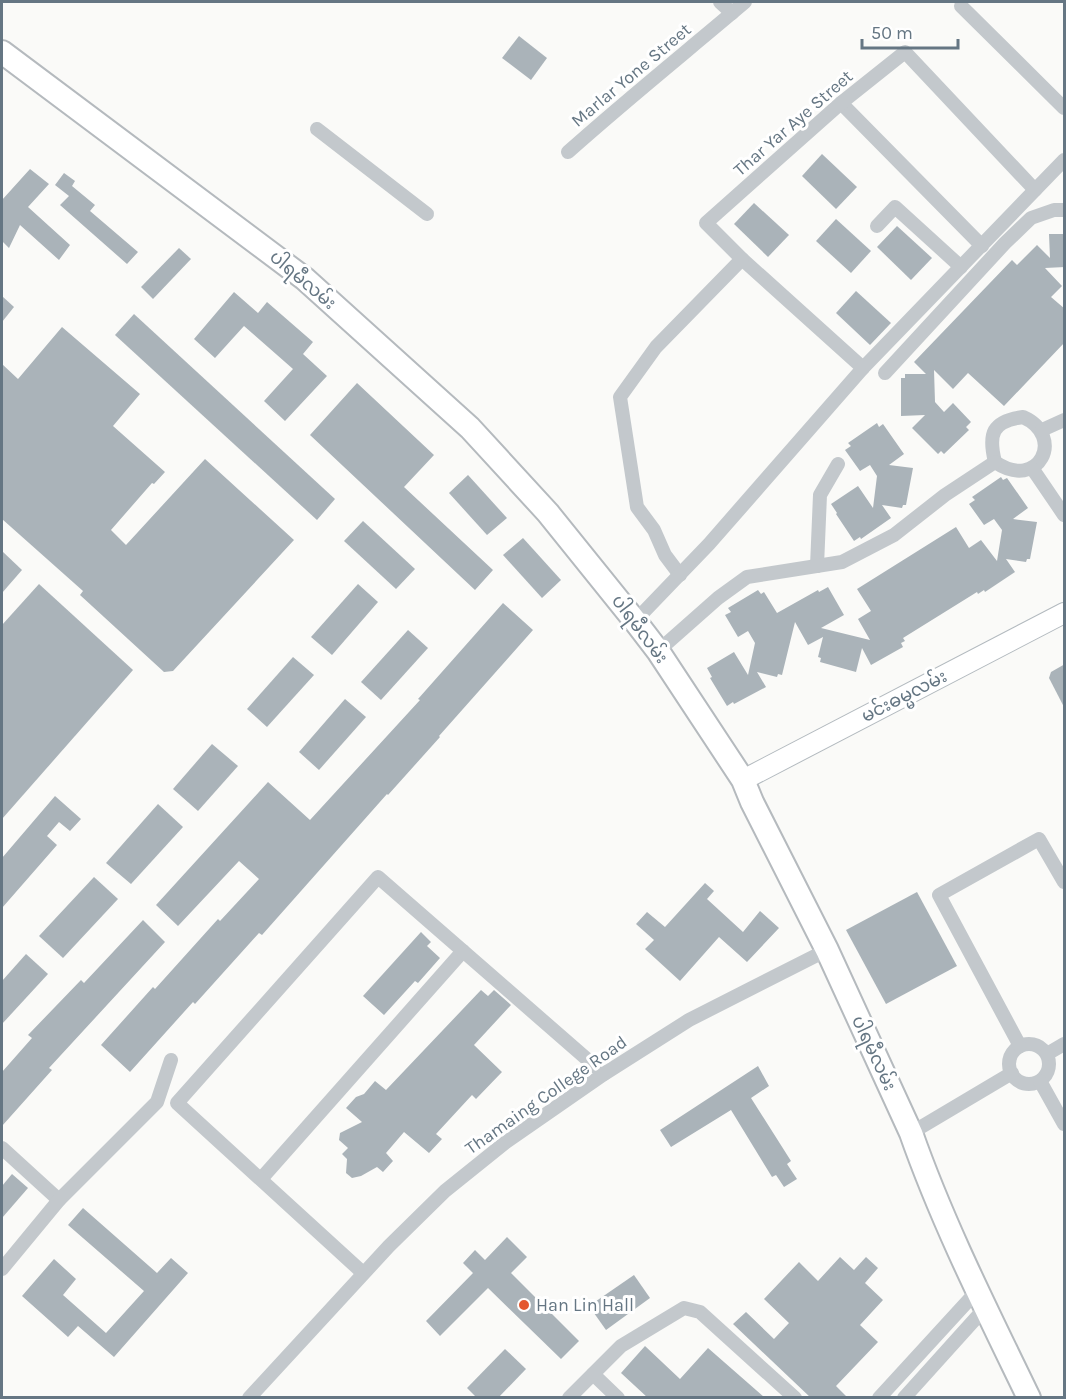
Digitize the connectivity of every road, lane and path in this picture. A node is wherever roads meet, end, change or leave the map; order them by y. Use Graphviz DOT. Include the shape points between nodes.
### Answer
graph roads {
  1 [pos="720,2"];
  2 [pos="745,2"];
  3 [pos="961,6"];
  4 [pos="732,13"];
  5 [pos="2,52"];
  6 [pos="841,103"];
  7 [pos="1065,108"];
  8 [pos="317,129"];
  9 [pos="568,152"];
  10 [pos="1065,160"];
  11 [pos="1035,190"];
  12 [pos="1065,210"];
  13 [pos="427,214"];
  14 [pos="877,226"];
  15 [pos="982,246"];
  16 [pos="742,259"];
  17 [pos="961,267"];
  18 [pos="863,368"];
  19 [pos="885,373"];
  20 [pos="1065,420"];
  21 [pos="1042,430"];
  22 [pos="994,462"];
  23 [pos="838,464"];
  24 [pos="1032,468"];
  25 [pos="1065,515"];
  26 [pos="817,566"];
  27 [pos="680,575"];
  28 [pos="1065,613"];
  29 [pos="635,621"];
  30 [pos="658,651"];
  31 [pos="743,780"];
  32 [pos="1065,882"];
  33 [pos="826,950"];
  34 [pos="463,951"];
  35 [pos="1065,1044"];
  36 [pos="1020,1046"];
  37 [pos="1047,1054"];
  38 [pos="171,1060"];
  39 [pos="1012,1073"];
  40 [pos="604,1074"];
  41 [pos="1040,1081"];
  42 [pos="1065,1124"];
  43 [pos="911,1133"];
  44 [pos="2,1148"];
  45 [pos="261,1179"];
  46 [pos="59,1200"];
  47 [pos="2,1269"];
  48 [pos="363,1273"];
  49 [pos="982,1299"];
  50 [pos="908,1366"];
  51 [pos="593,1374"];
  52 [pos="921,1378"];
  53 [pos="249,1398"];
  54 [pos="569,1398"];
  55 [pos="618,1398"];
  56 [pos="795,1398"];
  57 [pos="879,1398"];
  58 [pos="904,1398"];
  59 [pos="1029,1398"];
  1 -- 4 [label="street"];
  2 -- 4 [label="street, Marlar Yone Street"];
  3 -- 7 [label="street"];
  4 -- 9 [label="street, Marlar Yone Street"];
  5 -- 29 [label="main road, ပါရမီလမ်း" via="313,286 470,428 548,513"];
  6 -- 11 [label="street, Thar Yar Aye Street" via="905,52"];
  6 -- 15 [label="street"];
  6 -- 16 [label="street, Thar Yar Aye Street" via="706,223"];
  8 -- 13 [label="street"];
  10 -- 11 [label="street"];
  11 -- 15 [label="street"];
  12 -- 19 [label="street" via="1031,218"];
  14 -- 17 [label="street" via="895,207"];
  15 -- 17 [label="street"];
  16 -- 18 [label="street"];
  16 -- 27 [label="street" via="656,347 620,397 637,507"];
  17 -- 18 [label="street"];
  18 -- 27 [label="street"];
  20 -- 21 [label="street"];
  21 -- 22 [label="street" via="1023,417 1008,419 996,428 991,444"];
  21 -- 24 [label="street" via="1045,446 1041,459"];
  22 -- 24 [label="street" via="1020,473"];
  22 -- 26 [label="street" via="894,535 842,562"];
  23 -- 26 [label="street" via="820,495"];
  24 -- 25 [label="street"];
  26 -- 30 [label="street" via="747,577"];
  27 -- 29 [label="street"];
  28 -- 31 [label="main road, မင်းဓမ္မလမ်း"];
  29 -- 30 [label="main road, ပါရမီလမ်း"];
  30 -- 31 [label="main road, ပါရမီလမ်း"];
  31 -- 33 [label="main road, ပါရမီလမ်း"];
  32 -- 36 [label="street" via="1039,839 939,895"];
  33 -- 40 [label="street, Thamaing College Road" via="690,1020"];
  33 -- 43 [label="main road, ပါရမီလမ်း"];
  34 -- 40 [label="street"];
  34 -- 45 [label="street"];
  34 -- 45 [label="street" via="378,878 177,1102"];
  35 -- 37 [label="street"];
  36 -- 37 [label="street" via="1032,1044"];
  36 -- 39 [label="street" via="1010,1056"];
  37 -- 41 [label="street" via="1049,1066"];
  38 -- 46 [label="street" via="157,1101"];
  39 -- 41 [label="street" via="1025,1084"];
  39 -- 43 [label="street"];
  40 -- 48 [label="street, Thamaing College Road" via="506,1142 445,1191"];
  41 -- 42 [label="street"];
  43 -- 49 [label="main road, ပါရမီလမ်း"];
  44 -- 46 [label="street"];
  45 -- 48 [label="street"];
  46 -- 47 [label="street"];
  48 -- 53 [label="street, Thamaing College Road"];
  49 -- 50 [label="street"];
  49 -- 52 [label="street"];
  49 -- 59 [label="main road, ပါရမီလမ်း"];
  50 -- 52 [label="street"];
  50 -- 57 [label="street"];
  51 -- 54 [label="street"];
  51 -- 55 [label="street"];
  51 -- 56 [label="street" via="621,1347 684,1308 700,1312"];
  52 -- 58 [label="street"];
}
